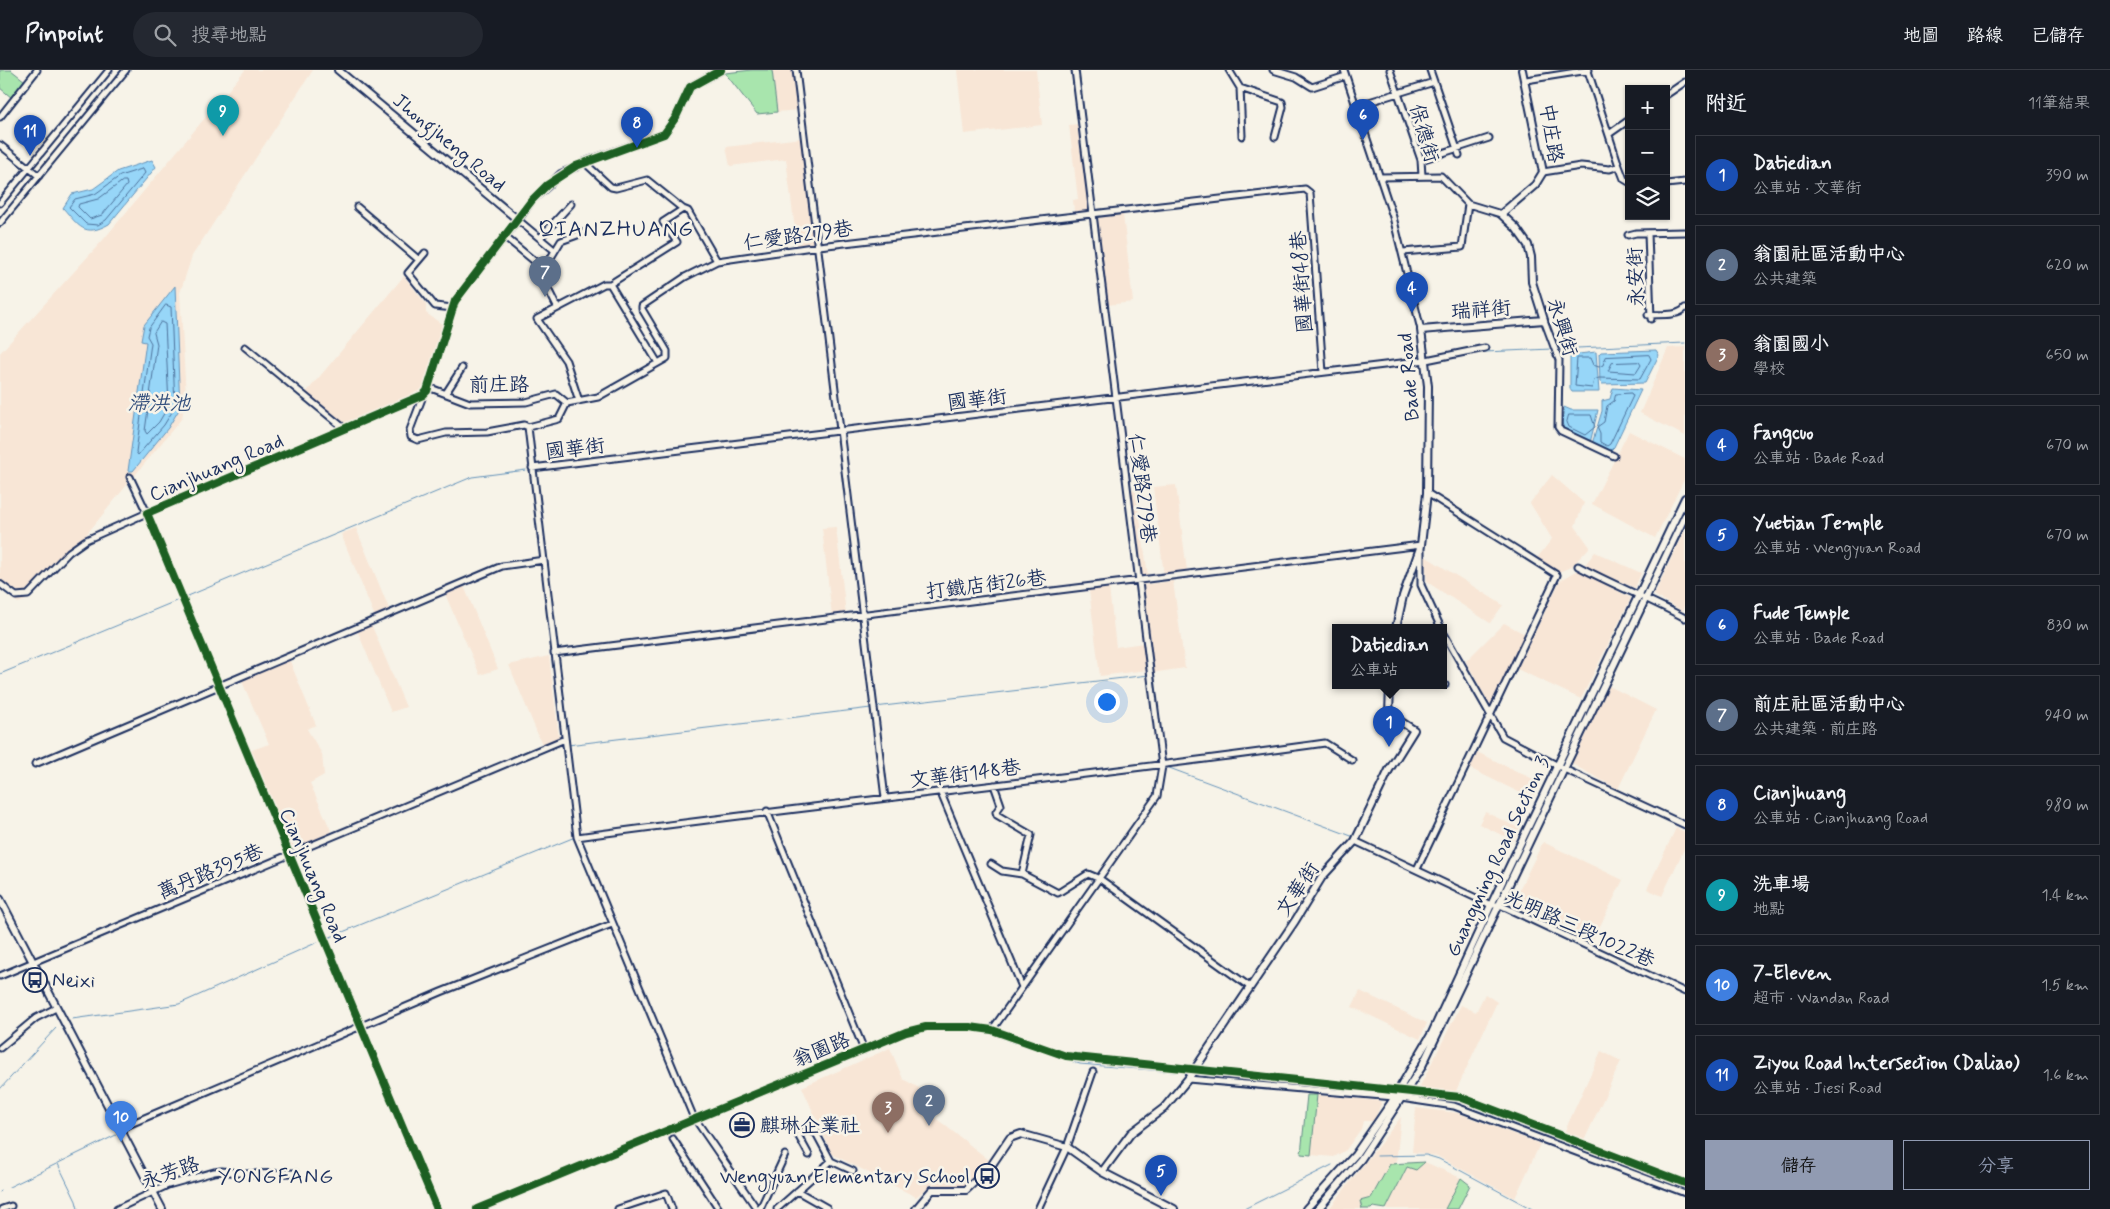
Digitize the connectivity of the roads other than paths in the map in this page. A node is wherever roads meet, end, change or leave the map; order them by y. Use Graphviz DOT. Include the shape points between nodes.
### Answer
graph roads {
  1 [pos="37,70"];
  2 [pos="109,70"];
  3 [pos="126,70"];
  4 [pos="338,70"];
  5 [pos="721,70"];
  6 [pos="796,70"];
  7 [pos="1075,70"];
  8 [pos="1230,70"];
  9 [pos="1273,70"];
  10 [pos="1390,70"];
  11 [pos="1430,70"];
  12 [pos="1522,70"];
  13 [pos="1589,70"];
  14 [pos="1345,73"];
  15 [pos="1526,80"];
  16 [pos="1434,82"];
  17 [pos="1685,82"];
  18 [pos="1240,88"];
  19 [pos="1670,92"];
  20 [pos="1398,93"];
  21 [pos="0,105"];
  22 [pos="1356,106"];
  23 [pos="6,110"];
  24 [pos="0,116"];
  25 [pos="1625,123"];
  26 [pos="1609,134"];
  27 [pos="1242,136"];
  28 [pos="1275,137"];
  29 [pos="1489,138"];
  30 [pos="0,145"];
  31 [pos="1456,148"];
  32 [pos="1459,155"];
  33 [pos="1421,160"];
  34 [pos="584,162"];
  35 [pos="1619,166"];
  36 [pos="28,169"];
  37 [pos="1543,172"];
  38 [pos="39,176"];
  39 [pos="1422,176"];
  40 [pos="1380,177"];
  41 [pos="1625,180"];
  42 [pos="1685,182"];
  43 [pos="1670,184"];
  44 [pos="1309,190"];
  45 [pos="0,203"];
  46 [pos="571,204"];
  47 [pos="1468,204"];
  48 [pos="357,206"];
  49 [pos="683,210"];
  50 [pos="1092,214"];
  51 [pos="1502,214"];
  52 [pos="518,220"];
  53 [pos="0,223"];
  54 [pos="1685,232"];
  55 [pos="583,233"];
  56 [pos="1648,234"];
  57 [pos="1628,235"];
  58 [pos="505,237"];
  59 [pos="540,238"];
  60 [pos="819,246"];
  61 [pos="554,250"];
  62 [pos="425,252"];
  63 [pos="1403,252"];
  64 [pos="419,260"];
  65 [pos="717,261"];
  66 [pos="544,268"];
  67 [pos="610,284"];
  68 [pos="557,307"];
  69 [pos="453,308"];
  70 [pos="1685,308"];
  71 [pos="1544,320"];
  72 [pos="1421,330"];
  73 [pos="245,347"];
  74 [pos="1485,348"];
  75 [pos="1426,360"];
  76 [pos="658,363"];
  77 [pos="462,368"];
  78 [pos="1323,372"];
  79 [pos="428,387"];
  80 [pos="446,394"];
  81 [pos="423,395"];
  82 [pos="1117,396"];
  83 [pos="579,402"];
  84 [pos="568,403"];
  85 [pos="528,427"];
  86 [pos="345,429"];
  87 [pos="841,432"];
  88 [pos="1614,456"];
  89 [pos="532,468"];
  90 [pos="130,477"];
  91 [pos="1427,493"];
  92 [pos="1685,498"];
  93 [pos="147,514"];
  94 [pos="1685,516"];
  95 [pos="1421,545"];
  96 [pos="544,560"];
  97 [pos="1578,566"];
  98 [pos="1140,580"];
  99 [pos="0,584"];
  100 [pos="1638,594"];
  101 [pos="1646,597"];
  102 [pos="863,614"];
  103 [pos="1685,618"];
  104 [pos="1397,624"];
  105 [pos="1439,624"];
  106 [pos="1447,639"];
  107 [pos="554,653"];
  108 [pos="218,685"];
  109 [pos="1390,689"];
  110 [pos="1490,715"];
  111 [pos="566,740"];
  112 [pos="1352,760"];
  113 [pos="35,764"];
  114 [pos="1164,765"];
  115 [pos="1561,767"];
  116 [pos="994,785"];
  117 [pos="940,791"];
  118 [pos="885,798"];
  119 [pos="767,811"];
  120 [pos="1685,825"];
  121 [pos="576,835"];
  122 [pos="1356,839"];
  123 [pos="288,855"];
  124 [pos="991,864"];
  125 [pos="1418,868"];
  126 [pos="1022,874"];
  127 [pos="1100,879"];
  128 [pos="0,899"];
  129 [pos="1491,905"];
  130 [pos="1500,905"];
  131 [pos="612,924"];
  132 [pos="33,961"];
  133 [pos="0,976"];
  134 [pos="1022,987"];
  135 [pos="1250,987"];
  136 [pos="1685,992"];
  137 [pos="56,1008"];
  138 [pos="360,1026"];
  139 [pos="992,1030"];
  140 [pos="0,1048"];
  141 [pos="864,1050"];
  142 [pos="1194,1069"];
  143 [pos="1093,1072"];
  144 [pos="1188,1079"];
  145 [pos="1399,1090"];
  146 [pos="1408,1090"];
  147 [pos="1394,1098"];
  148 [pos="1403,1098"];
  149 [pos="696,1119"];
  150 [pos="122,1128"];
  151 [pos="673,1139"];
  152 [pos="1066,1147"];
  153 [pos="785,1155"];
  154 [pos="809,1155"];
  155 [pos="831,1161"];
  156 [pos="853,1171"];
  157 [pos="1102,1172"];
  158 [pos="295,1173"];
  159 [pos="1685,1183"];
  160 [pos="153,1191"];
  161 [pos="798,1191"];
  162 [pos="1685,1193"];
  163 [pos="11,1206"];
  164 [pos="827,1208"];
  165 [pos="2,1209"];
  166 [pos="117,1209"];
  167 [pos="162,1209"];
  168 [pos="437,1209"];
  169 [pos="477,1209"];
  170 [pos="618,1209"];
  171 [pos="672,1209"];
  172 [pos="719,1209"];
  173 [pos="759,1209"];
  174 [pos="777,1209"];
  175 [pos="916,1209"];
  176 [pos="1038,1209"];
  177 [pos="1174,1209"];
  178 [pos="1306,1209"];
  179 [pos="1318,1209"];
  1 -- 23 [label="street"];
  2 -- 36 [label="street"];
  3 -- 38 [label="street"];
  4 -- 52 [label="street, Jhongjheng Road"];
  5 -- 34 [label="street" via="690,87 664,134"];
  6 -- 60 [label="street"];
  7 -- 50 [label="street, 仁愛路279巷"];
  8 -- 18 [label="street"];
  9 -- 14 [label="street" via="1296,77 1312,87"];
  10 -- 20 [label="street, 保德街"];
  11 -- 16 [label="street"];
  12 -- 15 [label="street, 中庄路"];
  13 -- 15 [label="street"];
  13 -- 26 [label="street"];
  14 -- 22 [label="street, Bade Road"];
  15 -- 37 [label="street, 中庄路"];
  16 -- 20 [label="street"];
  16 -- 31 [label="street"];
  17 -- 19 [label="street"];
  18 -- 27 [label="street"];
  18 -- 28 [label="street" via="1282,102"];
  20 -- 22 [label="street"];
  20 -- 33 [label="street, 保德街"];
  21 -- 23 [label="street"];
  22 -- 40 [label="street, Bade Road"];
  23 -- 24 [label="street"];
  25 -- 26 [label="street"];
  26 -- 35 [label="street"];
  29 -- 31 [label="street"];
  30 -- 36 [label="street"];
  31 -- 32 [label="street"];
  31 -- 33 [label="street"];
  33 -- 39 [label="street, 保德街"];
  34 -- 49 [label="street" via="611,187 647,180"];
  34 -- 52 [label="street" via="547,185"];
  35 -- 37 [label="street" via="1610,169 1582,166"];
  35 -- 41 [label="street"];
  36 -- 38 [label="street"];
  36 -- 45 [label="street"];
  37 -- 51 [label="street, 中庄路" via="1535,185"];
  38 -- 53 [label="street"];
  39 -- 40 [label="street"];
  39 -- 47 [label="street" via="1441,176"];
  40 -- 63 [label="street, Bade Road"];
  42 -- 43 [label="street"];
  44 -- 50 [label="street, 仁愛路279巷"];
  44 -- 78 [label="street, 國華街48巷"];
  46 -- 59 [label="street"];
  47 -- 51 [label="street"];
  47 -- 63 [label="street" via="1462,247"];
  48 -- 64 [label="street"];
  49 -- 65 [label="street" via="688,211"];
  49 -- 67 [label="street" via="663,222 677,242"];
  50 -- 60 [label="street, 仁愛路279巷"];
  50 -- 82 [label="street, 仁愛路279巷"];
  51 -- 71 [label="street, 永興街" via="1528,245 1532,282"];
  52 -- 58 [label="street"];
  52 -- 59 [label="street"];
  54 -- 56 [label="street"];
  55 -- 61 [label="street" via="564,239"];
  56 -- 57 [label="street"];
  56 -- 70 [label="street, 永安街" via="1650,316 1675,314"];
  58 -- 66 [label="street"];
  58 -- 69 [label="street" via="461,292"];
  59 -- 61 [label="street"];
  60 -- 65 [label="street, 仁愛路279巷"];
  60 -- 87 [label="street"];
  61 -- 66 [label="street"];
  62 -- 64 [label="street"];
  63 -- 72 [label="street, Bade Road"];
  64 -- 69 [label="street" via="408,273 435,306"];
  65 -- 76 [label="street, 仁愛路279巷" via="685,277 642,306 667,351 667,358"];
  66 -- 68 [label="street" via="543,279"];
  67 -- 68 [label="street"];
  67 -- 76 [label="street"];
  68 -- 83 [label="street" via="537,319 566,360"];
  69 -- 79 [label="street"];
  71 -- 72 [label="street, 瑞祥街"];
  71 -- 88 [label="street, 永興街" via="1559,360 1560,429"];
  72 -- 75 [label="street, Bade Road"];
  73 -- 86 [label="street"];
  74 -- 75 [label="street, 國華街"];
  75 -- 78 [label="street, 國華街"];
  75 -- 91 [label="street, Bade Road" via="1429,419"];
  76 -- 83 [label="street" via="598,397"];
  77 -- 80 [label="street"];
  78 -- 82 [label="street, 國華街"];
  79 -- 80 [label="street, 前庄路"];
  79 -- 81 [label="street"];
  80 -- 84 [label="street, 前庄路" via="470,404 526,402 556,394"];
  81 -- 85 [label="street" via="410,430 410,437 418,440 446,433"];
  81 -- 86 [label="street, Cianjhuang Road"];
  82 -- 87 [label="street, 國華街"];
  82 -- 98 [label="street, 仁愛路279巷"];
  83 -- 84 [label="street"];
  84 -- 85 [label="street" via="559,418"];
  85 -- 89 [label="street"];
  86 -- 93 [label="street, Cianjhuang Road"];
  87 -- 89 [label="street, 國華街"];
  87 -- 102 [label="street"];
  89 -- 96 [label="street"];
  90 -- 93 [label="street"];
  91 -- 95 [label="street, Bade Road"];
  91 -- 110 [label="street" via="1557,576"];
  92 -- 100 [label="street, Guangming Road Section 3"];
  93 -- 99 [label="street" via="86,540 69,552 28,595 16,596"];
  93 -- 108 [label="street, Cianjhuang Road"];
  94 -- 101 [label="street, Guangming Road Section 3"];
  95 -- 98 [label="street, 打鐵店街26巷"];
  95 -- 104 [label="street"];
  95 -- 105 [label="street, Bade Road" via="1421,585"];
  96 -- 107 [label="street"];
  96 -- 108 [label="street" via="502,566"];
  97 -- 100 [label="street"];
  98 -- 102 [label="street, 打鐵店街26巷"];
  98 -- 114 [label="street, 仁愛路279巷"];
  100 -- 101 [label="street"];
  100 -- 115 [label="street, Guangming Road Section 3"];
  101 -- 103 [label="street"];
  101 -- 115 [label="street, Guangming Road Section 3"];
  102 -- 107 [label="street, 打鐵店街26巷"];
  102 -- 118 [label="street"];
  106 -- 110 [label="street"];
  107 -- 111 [label="street"];
  108 -- 113 [label="street"];
  108 -- 123 [label="street, Cianjhuang Road"];
  109 -- 122 [label="street, 文華街" via="1389,714 1414,730 1389,770"];
  110 -- 115 [label="street" via="1503,737"];
  110 -- 125 [label="street"];
  111 -- 121 [label="street"];
  111 -- 123 [label="street, 萬丹路395巷"];
  112 -- 114 [label="street, 文華街148巷" via="1325,743"];
  114 -- 116 [label="street, 文華街148巷"];
  114 -- 127 [label="street" via="1157,796"];
  115 -- 120 [label="street"];
  115 -- 129 [label="street, Guangming Road Section 3"];
  115 -- 130 [label="street, Guangming Road Section 3"];
  116 -- 117 [label="street, 文華街148巷"];
  116 -- 126 [label="street" via="1001,806 997,815 1031,836"];
  117 -- 118 [label="street, 文華街148巷"];
  117 -- 134 [label="street"];
  118 -- 119 [label="street, 文華街148巷"];
  119 -- 121 [label="street, 文華街148巷"];
  119 -- 141 [label="street"];
  121 -- 131 [label="street"];
  122 -- 125 [label="street"];
  122 -- 135 [label="street, 文華街" via="1322,877"];
  123 -- 132 [label="street, 萬丹路395巷"];
  123 -- 138 [label="street, Cianjhuang Road"];
  124 -- 126 [label="street" via="1002,871"];
  125 -- 129 [label="street"];
  126 -- 127 [label="street" via="1058,893 1088,874"];
  127 -- 134 [label="street"];
  127 -- 135 [label="street"];
  128 -- 132 [label="street"];
  129 -- 130 [label="street, 光明路三段1022巷"];
  129 -- 145 [label="street, Guangming Road Section 3" via="1432,1033"];
  130 -- 136 [label="street, 光明路三段1022巷"];
  130 -- 146 [label="street, Guangming Road Section 3" via="1422,1068"];
  131 -- 138 [label="street"];
  131 -- 149 [label="street"];
  132 -- 133 [label="street, 萬丹路395巷"];
  132 -- 137 [label="street"];
  134 -- 139 [label="street"];
  135 -- 142 [label="street, 文華街"];
  137 -- 140 [label="street" via="36,1018"];
  137 -- 150 [label="street"];
  138 -- 150 [label="street"];
  138 -- 168 [label="street, Cianjhuang Road"];
  139 -- 141 [label="street, 翁園路" via="926,1026"];
  139 -- 142 [label="street, 翁園路" via="1066,1056"];
  141 -- 149 [label="street, 翁園路"];
  142 -- 144 [label="street"];
  142 -- 145 [label="street, 翁園路"];
  143 -- 152 [label="street"];
  144 -- 147 [label="street"];
  144 -- 157 [label="street" via="1164,1108 1131,1133"];
  145 -- 146 [label="street, 翁園路"];
  145 -- 147 [label="street, Guangming Road Section 3"];
  146 -- 148 [label="street, Guangming Road Section 3"];
  146 -- 159 [label="street, 翁園路" via="1460,1097"];
  147 -- 148 [label="street"];
  147 -- 178 [label="street, Guangming Road Section 3" via="1355,1155"];
  148 -- 162 [label="street" via="1454,1106"];
  148 -- 179 [label="street, Guangming Road Section 3" via="1361,1160"];
  149 -- 169 [label="street, 翁園路"];
  149 -- 173 [label="street"];
  150 -- 160 [label="street"];
  151 -- 172 [label="street"];
  152 -- 157 [label="street"];
  152 -- 175 [label="street" via="1021,1134 1010,1138 972,1186 961,1191 932,1190"];
  152 -- 176 [label="street"];
  153 -- 173 [label="street"];
  154 -- 155 [label="street" via="798,1135 807,1130 816,1133"];
  155 -- 156 [label="street"];
  155 -- 161 [label="street"];
  157 -- 177 [label="street"];
  158 -- 160 [label="street, 永芳路" via="222,1171"];
  160 -- 166 [label="street, 永芳路"];
  160 -- 167 [label="street"];
  161 -- 164 [label="street"];
  161 -- 174 [label="street"];
  163 -- 165 [label="street"];
  170 -- 171 [label="street" via="666,1194"];
}
